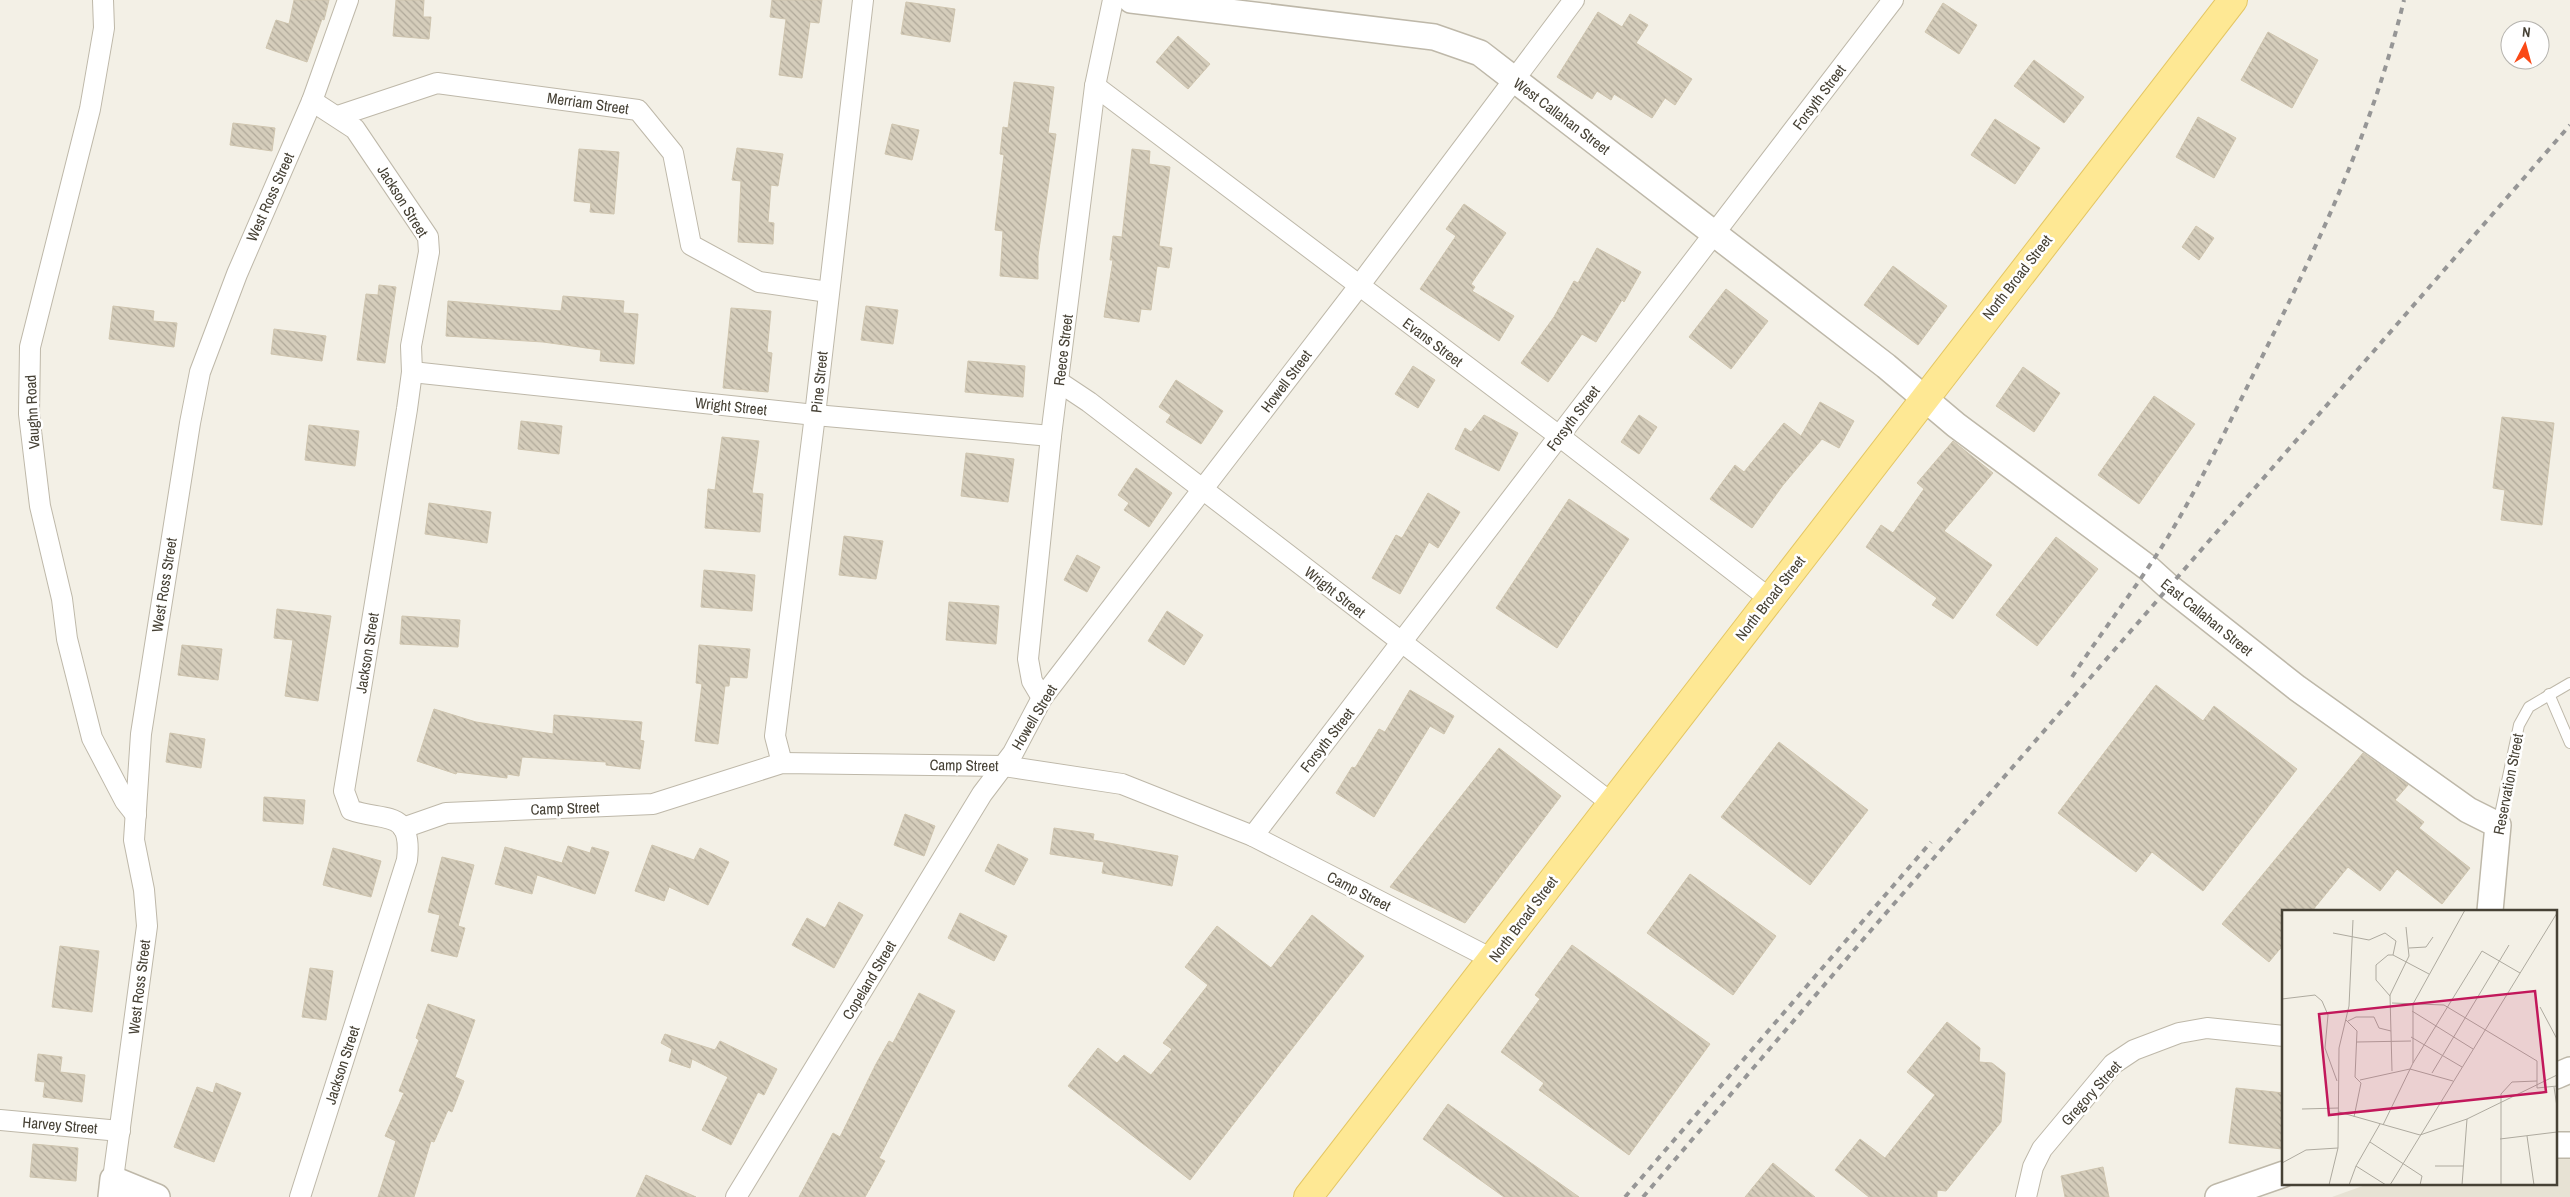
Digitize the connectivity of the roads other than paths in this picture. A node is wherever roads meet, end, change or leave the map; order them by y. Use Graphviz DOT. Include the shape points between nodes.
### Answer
graph roads {
  1 [pos="103,0"];
  2 [pos="348,0"];
  3 [pos="863,0"];
  4 [pos="1113,0"];
  5 [pos="1131,0"];
  6 [pos="1574,0"];
  7 [pos="1893,0"];
  8 [pos="2232,0"];
  9 [pos="1514,79"];
  10 [pos="1095,86"];
  11 [pos="312,101"];
  12 [pos="338,116"];
  13 [pos="1715,232"];
  14 [pos="1359,286"];
  15 [pos="828,292"];
  16 [pos="412,372"];
  17 [pos="1059,382"];
  18 [pos="1923,398"];
  19 [pos="815,415"];
  20 [pos="1052,436"];
  21 [pos="1559,436"];
  22 [pos="1203,490"];
  23 [pos="1770,600"];
  24 [pos="1402,643"];
  25 [pos="2570,684"];
  26 [pos="2549,694"];
  27 [pos="1042,698"];
  28 [pos="2570,743"];
  29 [pos="782,763"];
  30 [pos="1004,766"];
  31 [pos="1610,802"];
  32 [pos="136,815"];
  33 [pos="2498,825"];
  34 [pos="403,828"];
  35 [pos="1253,836"];
  36 [pos="2490,910"];
  37 [pos="1492,959"];
  38 [pos="2282,1036"];
  39 [pos="2570,1070"];
  40 [pos="2558,1075"];
  41 [pos="0,1120"];
  42 [pos="120,1131"];
  43 [pos="2282,1175"];
  44 [pos="112,1188"];
  45 [pos="157,1197"];
  46 [pos="300,1197"];
  47 [pos="736,1197"];
  48 [pos="1308,1197"];
  49 [pos="2026,1197"];
  50 [pos="2218,1197"];
  1 -- 32 [label="street, Vaughn Road" via="104,28 90,109 30,348 29,414 40,506 62,599 67,639 92,738 125,801"];
  2 -- 11 [label="street, West Ross Street"];
  3 -- 15 [label="street, Pine Street"];
  4 -- 10 [label="street, Reece Street"];
  5 -- 9 [label="street, West Callahan Street" via="1434,37 1480,53"];
  6 -- 9 [label="street, Howell Street"];
  7 -- 13 [label="street, Forsyth Street"];
  8 -- 18 [label="main road, North Broad Street"];
  9 -- 13 [label="street, West Callahan Street"];
  9 -- 14 [label="street, Howell Street"];
  10 -- 14 [label="street, Evans Street"];
  10 -- 17 [label="street, Reece Street"];
  11 -- 12 [label="street, Jackson Street"];
  11 -- 32 [label="street, West Ross Street" via="236,274 200,372 141,734"];
  12 -- 15 [label="street, Merriam Street" via="437,83 638,110 673,153 691,245 759,282"];
  12 -- 16 [label="street, Jackson Street" via="355,129 428,236 427,266 411,346"];
  13 -- 18 [label="street, West Callahan Street"];
  13 -- 21 [label="street, Forsyth Street"];
  14 -- 21 [label="street, Evans Street"];
  14 -- 22 [label="street, Howell Street"];
  15 -- 19 [label="street, Pine Street"];
  16 -- 19 [label="street, Wright Street"];
  16 -- 34 [label="street, Jackson Street" via="344,791 351,810 385,816"];
  17 -- 20 [label="street, Reece Street"];
  17 -- 22 [label="street, Wright Street"];
  18 -- 23 [label="main road, North Broad Street"];
  18 -- 33 [label="street, East Callahan Street" via="2147,568 2297,688 2468,810"];
  19 -- 20 [label="street, Wright Street"];
  19 -- 29 [label="street, Pine Street" via="775,736"];
  20 -- 27 [label="street, Reece Street" via="1028,659 1032,681"];
  21 -- 23 [label="street, Evans Street"];
  21 -- 24 [label="street, Forsyth Street"];
  22 -- 24 [label="street, Wright Street"];
  22 -- 27 [label="street, Howell Street"];
  23 -- 31 [label="main road, North Broad Street"];
  24 -- 31 [label="street, Wright Street"];
  24 -- 35 [label="street, Forsyth Street"];
  25 -- 26 [label="lane, Reservation Street"];
  26 -- 28 [label="lane"];
  26 -- 33 [label="lane, Reservation Street" via="2529,708 2519,724"];
  27 -- 30 [label="street, Howell Street"];
  29 -- 30 [label="street, Camp Street"];
  29 -- 34 [label="street, Camp Street" via="653,804 446,813"];
  30 -- 35 [label="street, Camp Street" via="1122,784"];
  30 -- 47 [label="street, Copeland Street" via="982,794"];
  31 -- 37 [label="main road, North Broad Street"];
  32 -- 42 [label="street, West Ross Street" via="134,840 147,926"];
  33 -- 36 [label="street, Reservation Street"];
  34 -- 46 [label="street, Jackson Street" via="409,843 407,860"];
  35 -- 37 [label="street, Camp Street"];
  37 -- 48 [label="main road, North Broad Street"];
  38 -- 49 [label="street, Gregory Street" via="2207,1028 2179,1033 2134,1050 2113,1064 2042,1149 2033,1167"];
  39 -- 40 [label="street"];
  41 -- 42 [label="street, Harvey Street"];
  42 -- 44 [label="street, West Ross Street"];
  43 -- 50 [label="street"];
  44 -- 45 [label="street"];
}
